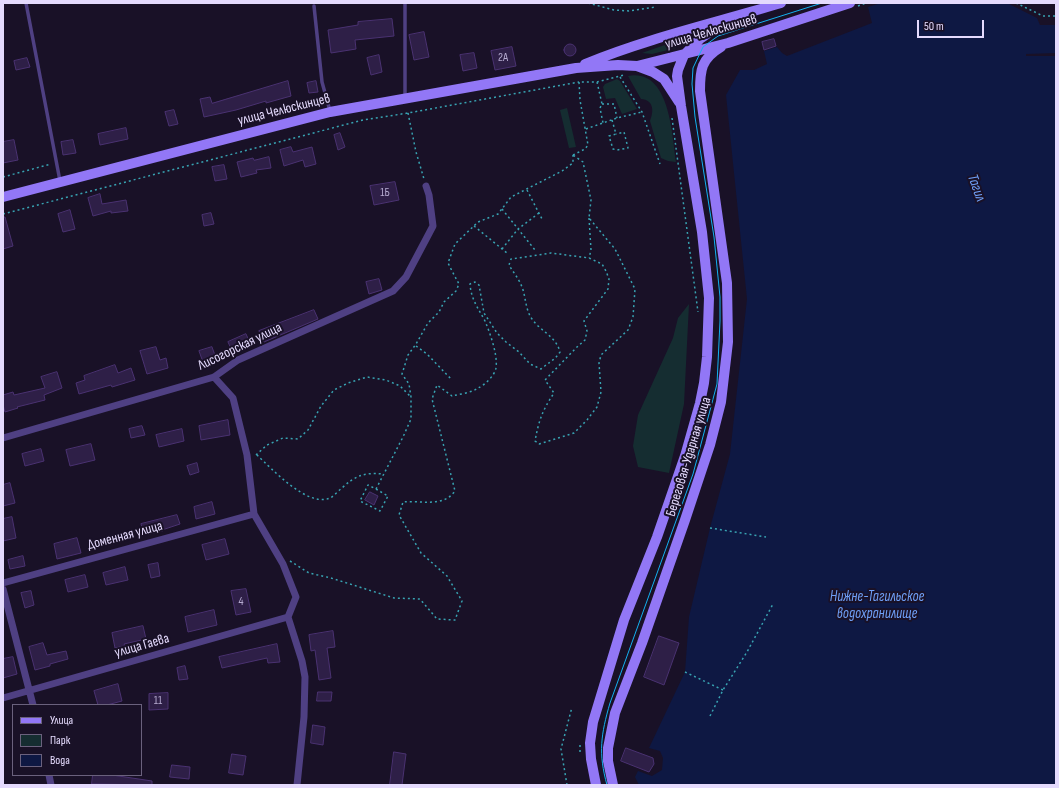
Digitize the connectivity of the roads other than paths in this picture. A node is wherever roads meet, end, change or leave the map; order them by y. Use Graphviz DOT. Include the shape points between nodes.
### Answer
graph roads {
  1 [pos="26,3"];
  2 [pos="405,3"];
  3 [pos="781,3"];
  4 [pos="850,3"];
  5 [pos="314,6"];
  6 [pos="729,19"];
  7 [pos="728,43"];
  8 [pos="684,55"];
  9 [pos="637,66"];
  10 [pos="576,68"];
  11 [pos="405,98"];
  12 [pos="681,106"];
  13 [pos="330,112"];
  14 [pos="60,182"];
  15 [pos="426,186"];
  16 [pos="3,197"];
  17 [pos="214,378"];
  18 [pos="3,438"];
  19 [pos="254,514"];
  20 [pos="3,583"];
  21 [pos="3,589"];
  22 [pos="288,617"];
  23 [pos="30,691"];
  24 [pos="3,698"];
  25 [pos="33,704"];
  26 [pos="297,785"];
  27 [pos="596,785"];
  28 [pos="613,785"];
  1 -- 14 [label="lane"];
  2 -- 11 [label="lane"];
  3 -- 6 [label="main road, улица Челюскинцев"];
  4 -- 7 [label="main road, улица Челюскинцев"];
  5 -- 13 [label="lane" via="322,82"];
  6 -- 8 [label="main road, Береговая-Ударная улица" via="700,38"];
  6 -- 10 [label="main road, улица Челюскинцев" via="618,50"];
  7 -- 8 [label="main road, улица Челюскинцев"];
  7 -- 28 [label="main road, Береговая-Ударная улица" via="707,59 701,70 700,92 727,283 728,342 721,402 710,445 685,520 615,713 608,762"];
  8 -- 9 [label="main road, улица Челюскинцев"];
  8 -- 12 [label="main road, Береговая-Ударная улица" via="677,76"];
  9 -- 10 [label="main road, улица Челюскинцев"];
  9 -- 12 [label="main road, Береговая-Ударная улица" via="664,79"];
  10 -- 11 [label="main road, улица Челюскинцев"];
  11 -- 13 [label="main road, улица Челюскинцев"];
  12 -- 27 [label="main road, Береговая-Ударная улица" via="702,232 709,298 704,383 685,456 624,620 593,722 590,743"];
  13 -- 14 [label="main road, улица Челюскинцев"];
  14 -- 16 [label="main road, улица Челюскинцев"];
  15 -- 17 [label="street, Лисогорская улица" via="433,226 406,277 393,291 238,360"];
  17 -- 18 [label="street, Лисогорская улица"];
  17 -- 19 [label="street" via="233,398 247,455"];
  19 -- 20 [label="street, Доменная улица"];
  19 -- 22 [label="street" via="283,564 296,597"];
  21 -- 23 [label="street"];
  22 -- 23 [label="street, улица Гаева"];
  22 -- 26 [label="street" via="305,677"];
  23 -- 24 [label="street, улица Гаева"];
  23 -- 25 [label="street"];
}
